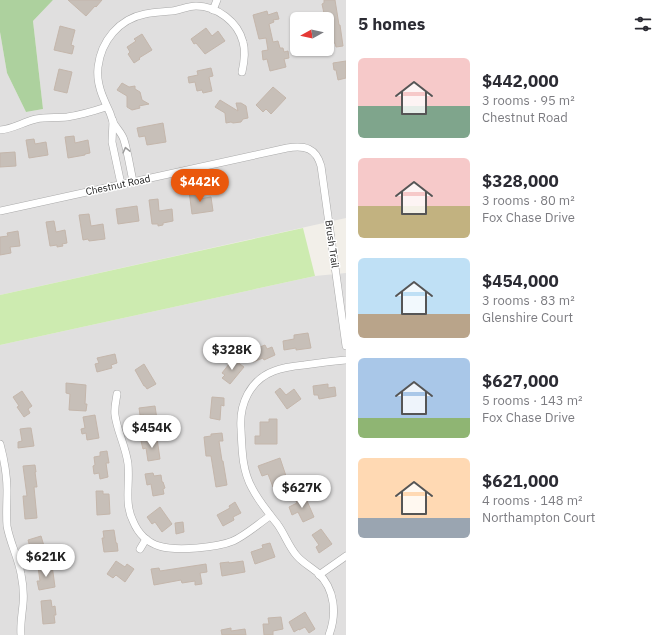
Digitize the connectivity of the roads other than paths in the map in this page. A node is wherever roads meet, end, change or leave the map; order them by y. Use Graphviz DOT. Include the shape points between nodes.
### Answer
graph roads {
  1 [pos="217,0"];
  2 [pos="214,10"];
  3 [pos="242,72"];
  4 [pos="106,106"];
  5 [pos="113,121"];
  6 [pos="0,130"];
  7 [pos="321,166"];
  8 [pos="133,182"];
  9 [pos="121,184"];
  10 [pos="0,211"];
  11 [pos="346,346"];
  12 [pos="346,360"];
  13 [pos="117,394"];
  14 [pos="0,444"];
  15 [pos="270,516"];
  16 [pos="146,540"];
  17 [pos="140,549"];
  18 [pos="346,556"];
  19 [pos="319,575"];
  20 [pos="21,635"];
  21 [pos="329,635"];
  1 -- 2 [label="street"];
  2 -- 3 [label="street" via="231,21 242,38"];
  2 -- 4 [label="street" via="195,6 150,13 132,18 119,26 104,45 98,67 99,86"];
  4 -- 5 [label="street"];
  4 -- 6 [label="street" via="71,116 37,119"];
  8 -- 5 [label="street, one-way" via="124,139"];
  5 -- 9 [label="street" via="112,142"];
  7 -- 8 [label="street, Chestnut Road" via="312,151 301,146"];
  7 -- 11 [label="street, Brush Trail"];
  8 -- 9 [label="street, Chestnut Road"];
  9 -- 10 [label="street, Chestnut Road"];
  12 -- 15 [label="street" via="274,371 259,380 243,404 240,421 244,467 252,488"];
  13 -- 16 [label="street" via="114,406 129,474 128,505 133,522"];
  14 -- 20 [label="street" via="5,467 8,528 21,572"];
  15 -- 16 [label="street" via="242,536 222,545 178,549 158,546"];
  15 -- 19 [label="street" via="298,558"];
  16 -- 17 [label="street"];
  18 -- 19 [label="street"];
  19 -- 21 [label="street" via="326,582 333,601 333,623"];
}
